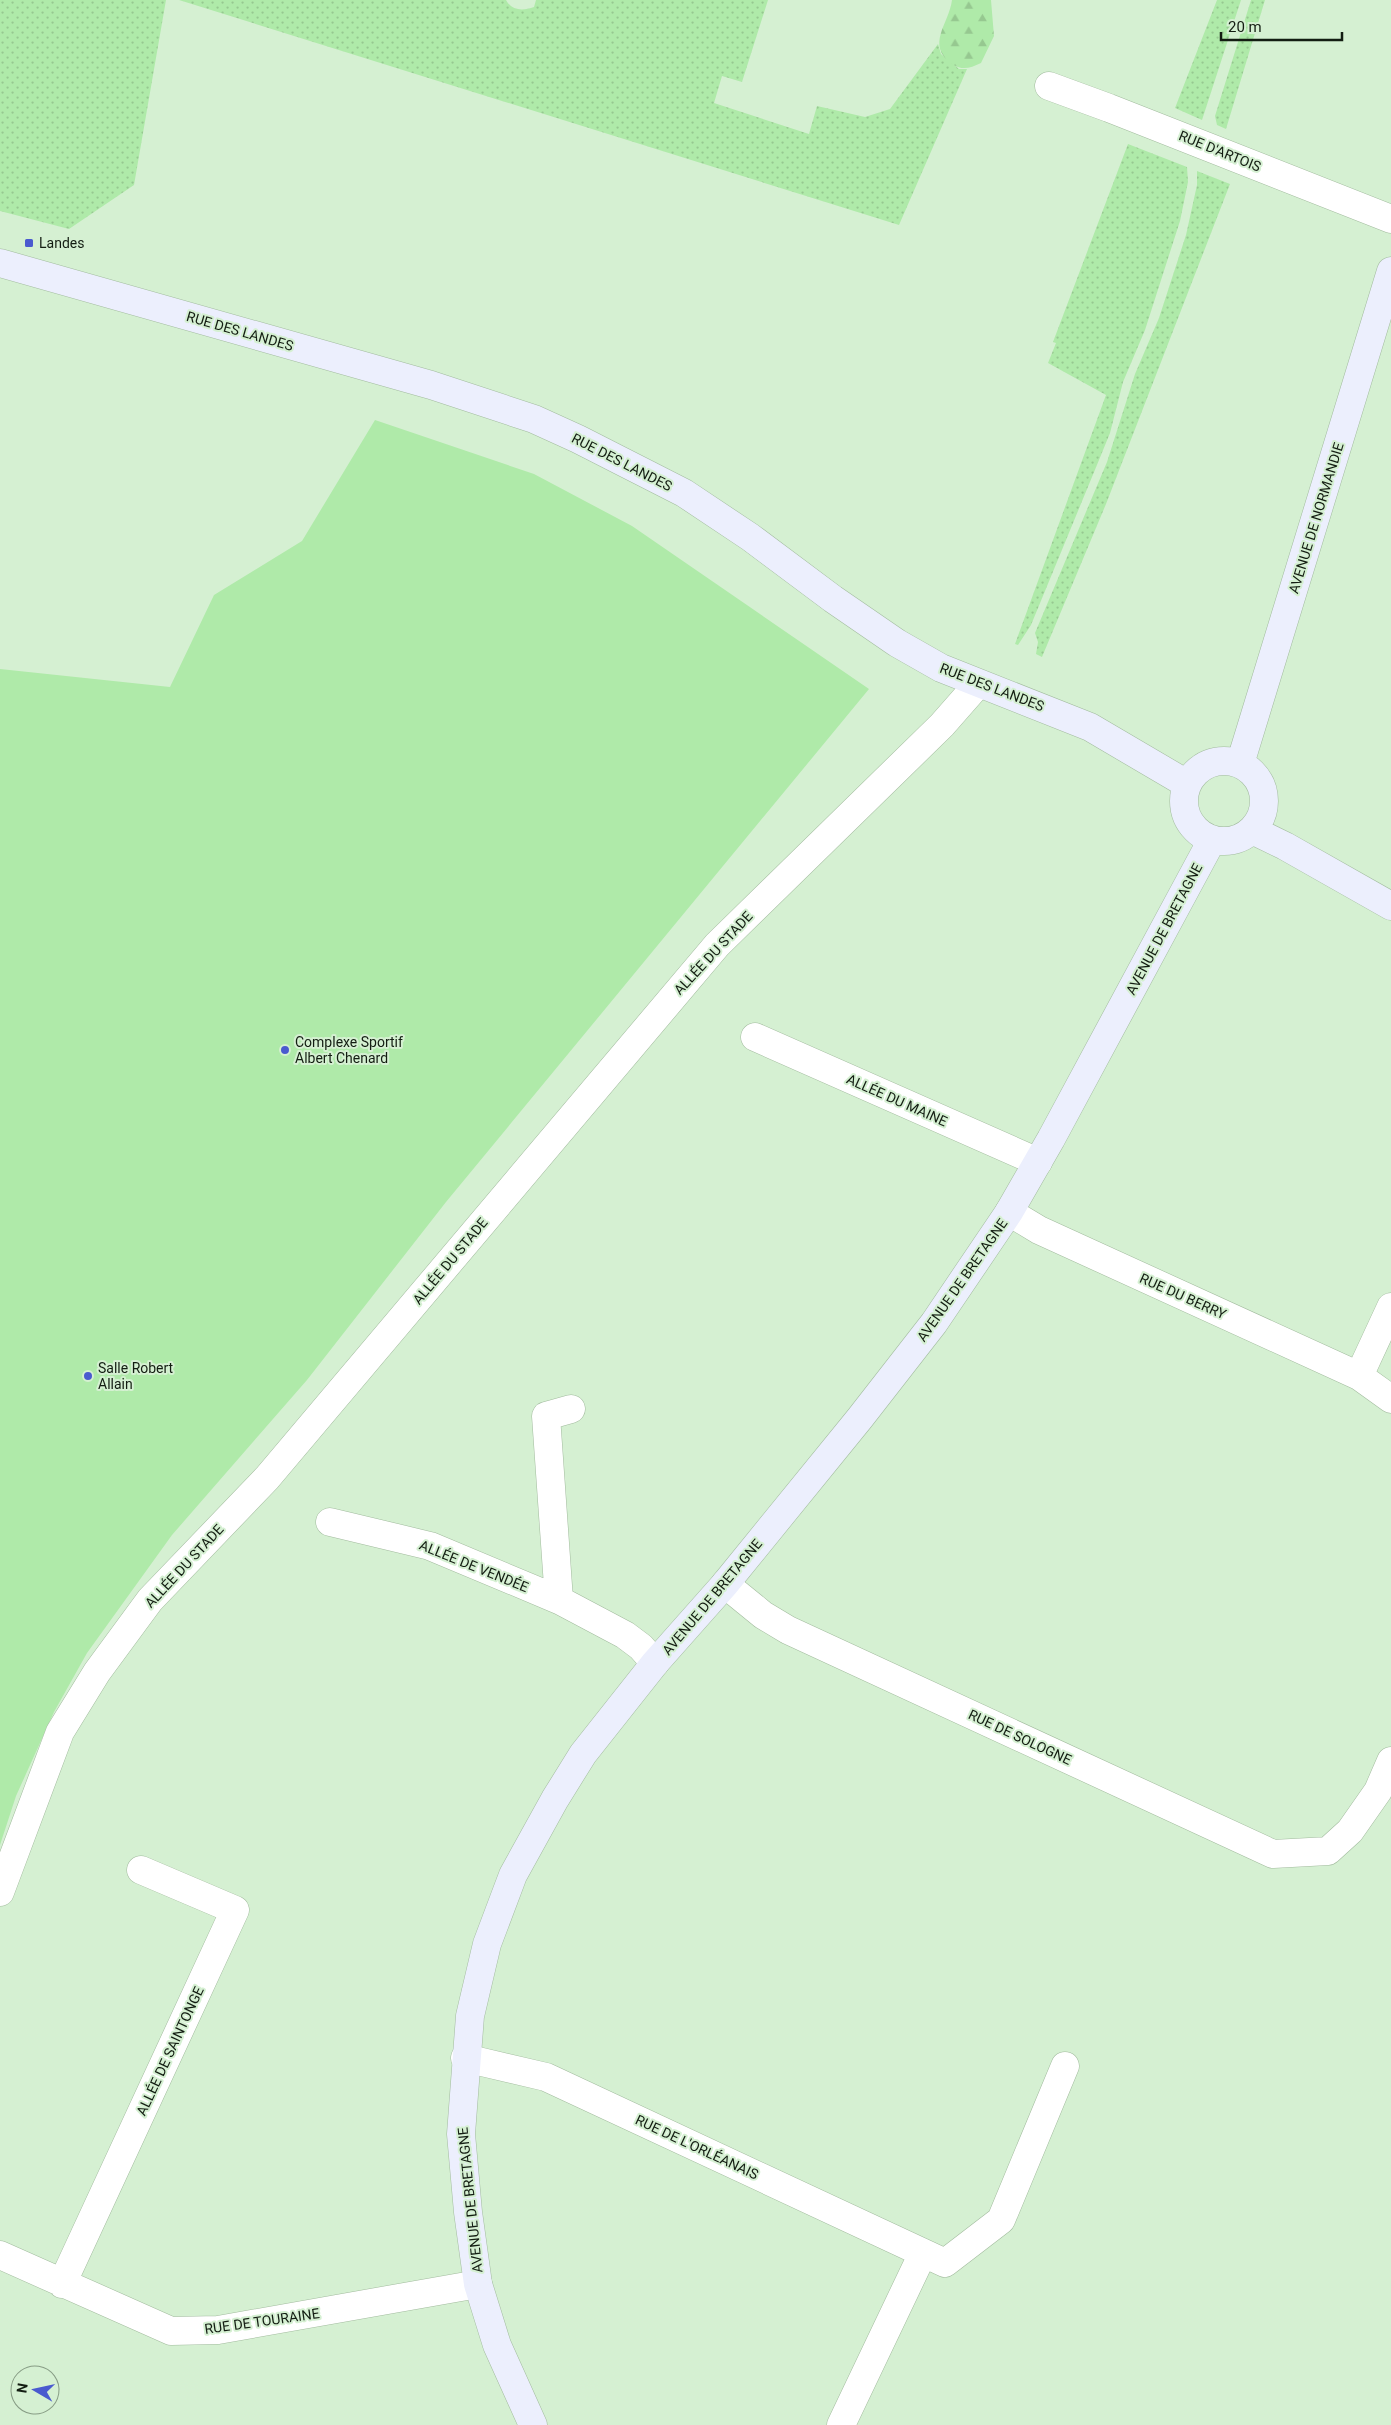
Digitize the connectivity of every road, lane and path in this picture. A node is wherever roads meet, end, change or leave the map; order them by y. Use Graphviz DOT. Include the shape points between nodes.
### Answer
graph roads {
  1 [pos="1049,86"];
  2 [pos="1391,219"];
  3 [pos="0,263"];
  4 [pos="1391,271"];
  5 [pos="978,684"];
  6 [pos="1240,764"];
  7 [pos="1187,784"];
  8 [pos="1252,830"];
  9 [pos="1212,840"];
  10 [pos="1391,906"];
  11 [pos="755,1037"];
  12 [pos="1038,1162"];
  13 [pos="1009,1212"];
  14 [pos="1391,1307"];
  15 [pos="1359,1376"];
  16 [pos="1391,1399"];
  17 [pos="571,1409"];
  18 [pos="330,1522"];
  19 [pos="725,1584"];
  20 [pos="559,1600"];
  21 [pos="655,1663"];
  22 [pos="1391,1761"];
  23 [pos="141,1870"];
  24 [pos="0,1892"];
  25 [pos="465,2058"];
  26 [pos="1065,2066"];
  27 [pos="923,2252"];
  28 [pos="0,2255"];
  29 [pos="62,2284"];
  30 [pos="478,2284"];
  31 [pos="533,2425"];
  32 [pos="841,2425"];
  1 -- 2 [label="street, RUE D'ARTOIS"];
  3 -- 5 [label="street, RUE DES LANDES" via="431,384 534,419 684,493 897,643"];
  4 -- 6 [label="street, AVENUE DE NORMANDIE"];
  5 -- 7 [label="street, RUE DES LANDES" via="1090,727"];
  5 -- 24 [label="street, ALLÉE DU STADE" via="942,725 716,945 267,1478 150,1600 97,1672 60,1732"];
  6 -- 7 [label="street" via="1222,762 1206,765"];
  6 -- 8 [label="street" via="1252,772 1264,796 1260,819"];
  7 -- 9 [label="street" via="1184,808 1189,821"];
  8 -- 9 [label="street" via="1237,839"];
  8 -- 10 [label="street"];
  9 -- 12 [label="street, AVENUE DE BRETAGNE"];
  11 -- 12 [label="street, ALLÉE DU MAINE"];
  12 -- 13 [label="street, AVENUE DE BRETAGNE"];
  13 -- 15 [label="street, RUE DU BERRY" via="1039,1230"];
  13 -- 19 [label="street, AVENUE DE BRETAGNE" via="934,1323"];
  14 -- 15 [label="street"];
  15 -- 16 [label="street, RUE DU BERRY"];
  17 -- 20 [label="street" via="546,1416"];
  18 -- 20 [label="street, ALLÉE DE VENDÉE" via="430,1546"];
  19 -- 21 [label="street, AVENUE DE BRETAGNE"];
  19 -- 22 [label="street, RUE DE SOLOGNE" via="763,1615 788,1630 1273,1854 1328,1851 1350,1831 1378,1790"];
  20 -- 21 [label="street, ALLÉE DE VENDÉE" via="625,1635"];
  21 -- 25 [label="street, AVENUE DE BRETAGNE" via="583,1754 513,1875 478,1974"];
  23 -- 29 [label="street, ALLÉE DE SAINTONGE" via="235,1910"];
  25 -- 27 [label="street, RUE DE L'ORLÉANAIS" via="546,2077"];
  25 -- 30 [label="street, AVENUE DE BRETAGNE" via="461,2134"];
  26 -- 27 [label="street, RUE DE L'ORLÉANAIS" via="1001,2220 945,2263"];
  27 -- 32 [label="street"];
  28 -- 29 [label="street, RUE DE TOURAINE"];
  29 -- 30 [label="street, RUE DE TOURAINE" via="171,2331 218,2330"];
  30 -- 31 [label="street, AVENUE DE BRETAGNE" via="497,2345"];
}
